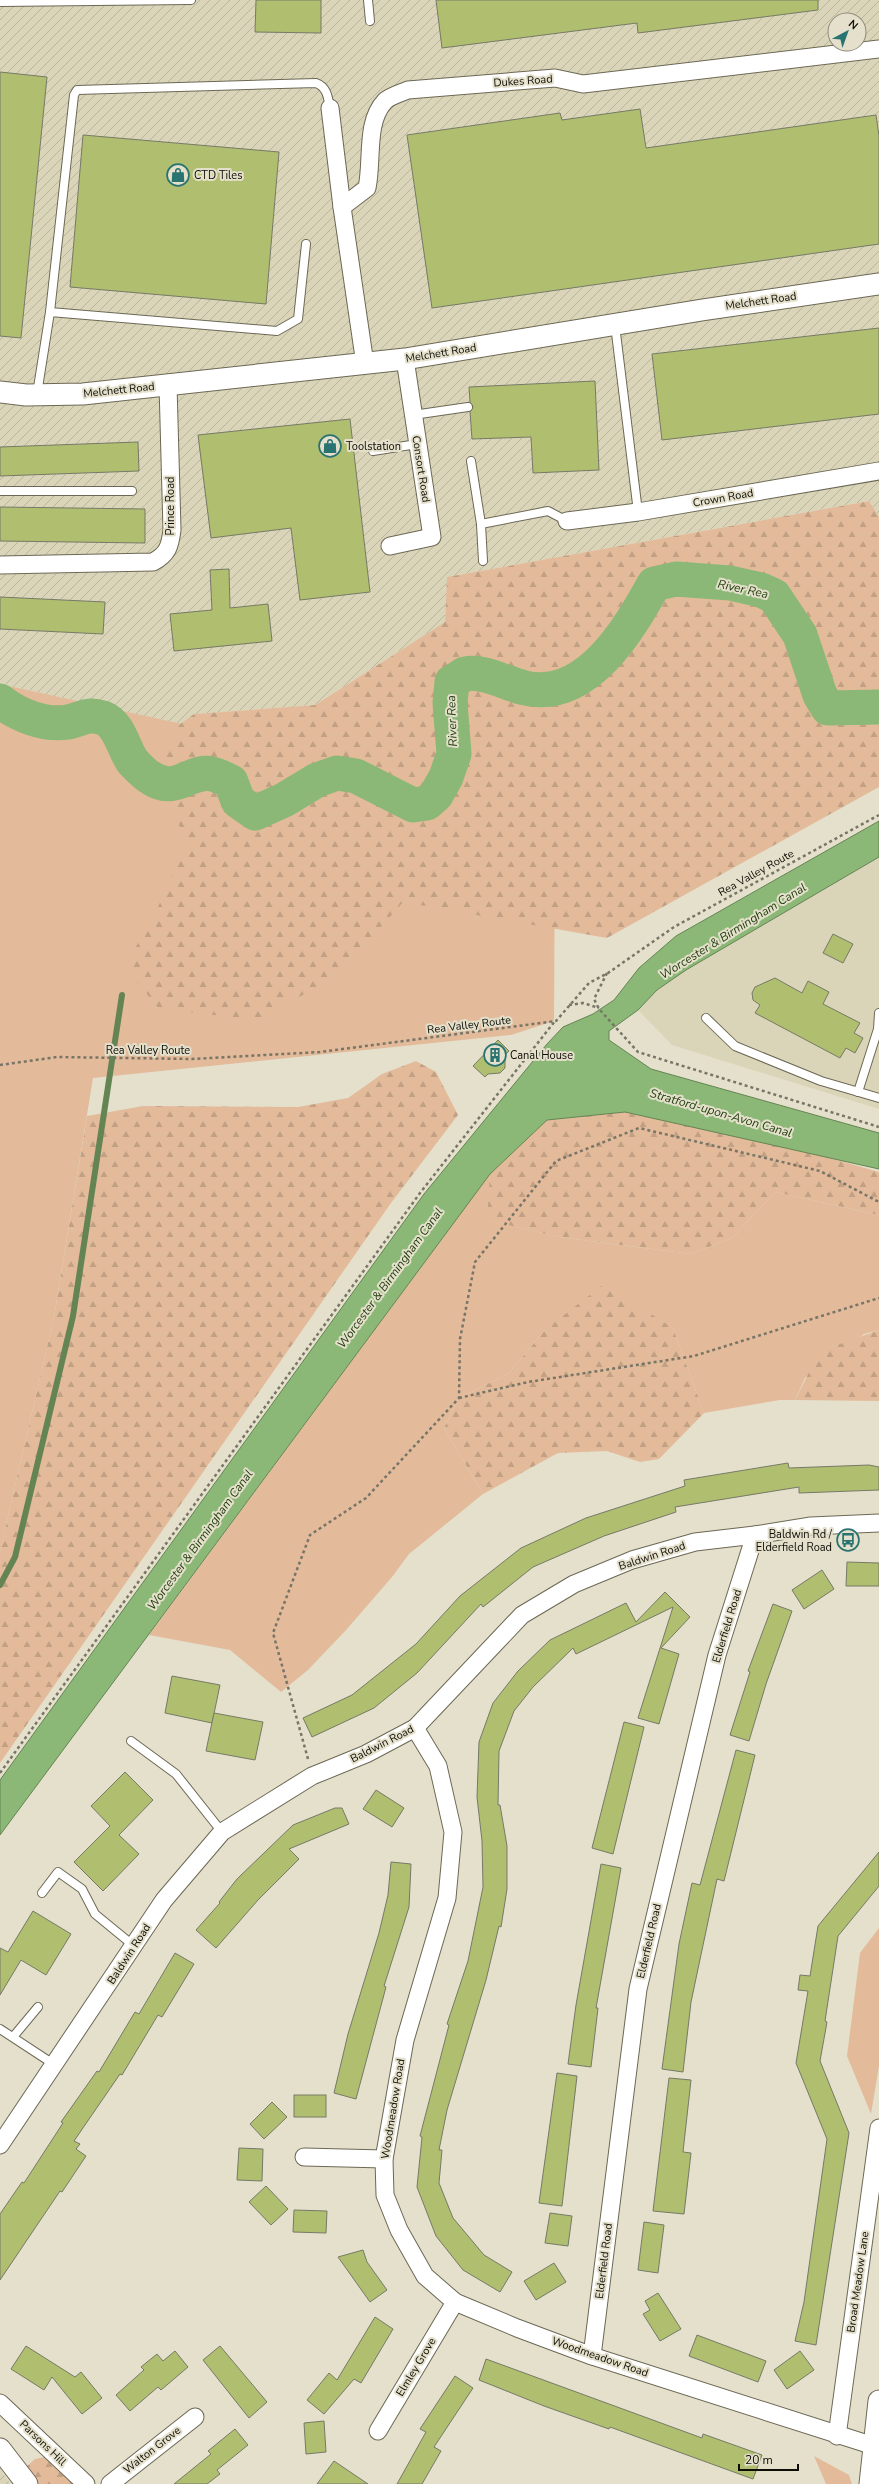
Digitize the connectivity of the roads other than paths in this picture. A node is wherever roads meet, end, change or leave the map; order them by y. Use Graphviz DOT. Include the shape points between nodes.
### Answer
graph roads {
  1 [pos="191,0"];
  2 [pos="368,0"];
  3 [pos="0,2"];
  4 [pos="370,21"];
  5 [pos="879,49"];
  6 [pos="330,108"];
  7 [pos="342,206"];
  8 [pos="306,244"];
  9 [pos="879,284"];
  10 [pos="50,312"];
  11 [pos="615,324"];
  12 [pos="405,359"];
  13 [pos="366,364"];
  14 [pos="168,385"];
  15 [pos="0,392"];
  16 [pos="36,395"];
  17 [pos="468,407"];
  18 [pos="413,415"];
  19 [pos="417,444"];
  20 [pos="373,451"];
  21 [pos="471,461"];
  22 [pos="879,471"];
  23 [pos="132,491"];
  24 [pos="0,492"];
  25 [pos="638,512"];
  26 [pos="567,521"];
  27 [pos="480,524"];
  28 [pos="390,546"];
  29 [pos="483,561"];
  30 [pos="0,565"];
  31 [pos="879,1013"];
  32 [pos="706,1018"];
  33 [pos="858,1092"];
  34 [pos="879,1098"];
  35 [pos="879,1523"];
  36 [pos="755,1535"];
  37 [pos="416,1728"];
  38 [pos="131,1741"];
  39 [pos="222,1832"];
  40 [pos="42,1894"];
  41 [pos="134,1946"];
  42 [pos="38,2007"];
  43 [pos="0,2029"];
  44 [pos="13,2037"];
  45 [pos="55,2065"];
  46 [pos="879,2128"];
  47 [pos="0,2145"];
  48 [pos="304,2157"];
  49 [pos="384,2159"];
  50 [pos="455,2302"];
  51 [pos="592,2356"];
  52 [pos="879,2401"];
  53 [pos="0,2403"];
  54 [pos="195,2417"];
  55 [pos="378,2431"];
  56 [pos="837,2436"];
  57 [pos="874,2446"];
  58 [pos="0,2449"];
  59 [pos="26,2484"];
  60 [pos="86,2484"];
  61 [pos="110,2484"];
  62 [pos="870,2484"];
  1 -- 3 [label="lane"];
  2 -- 4 [label="lane"];
  5 -- 7 [label="street, Dukes Road" via="583,84 555,78 408,90 386,100 373,117 367,188"];
  6 -- 7 [label="street"];
  6 -- 10 [label="lane" via="326,91 322,85 316,83 77,90 74,95"];
  7 -- 13 [label="street"];
  8 -- 10 [label="lane" via="298,319 277,331"];
  9 -- 11 [label="street, Melchett Road"];
  10 -- 16 [label="lane"];
  11 -- 12 [label="street, Melchett Road"];
  11 -- 25 [label="lane"];
  12 -- 13 [label="street, Melchett Road"];
  12 -- 18 [label="street, Consort Road"];
  13 -- 14 [label="street, Melchett Road"];
  14 -- 16 [label="street, Melchett Road" via="83,394"];
  14 -- 30 [label="street, Prince Road" via="172,530 170,548 161,558 153,562"];
  15 -- 16 [label="street, Melchett Road"];
  17 -- 18 [label="lane"];
  18 -- 19 [label="street, Consort Road"];
  19 -- 20 [label="lane"];
  19 -- 28 [label="street, Consort Road" via="432,537"];
  21 -- 27 [label="lane"];
  22 -- 25 [label="street, Crown Road"];
  23 -- 24 [label="lane"];
  25 -- 26 [label="street, Crown Road"];
  26 -- 27 [label="lane" via="548,511"];
  27 -- 29 [label="lane"];
  31 -- 33 [label="lane" via="878,1029"];
  32 -- 33 [label="lane" via="735,1046 821,1081"];
  33 -- 34 [label="lane"];
  35 -- 36 [label="street, Baldwin Road" via="811,1526"];
  36 -- 37 [label="street, Baldwin Road" via="695,1542 632,1560 574,1584 522,1615"];
  36 -- 51 [label="street, Elderfield Road" via="717,1655 638,1989"];
  37 -- 39 [label="street, Baldwin Road" via="366,1754 312,1776"];
  37 -- 49 [label="street, Woodmeadow Road" via="438,1766 453,1832 447,1898 405,2040"];
  38 -- 39 [label="lane" via="176,1774"];
  39 -- 41 [label="street, Baldwin Road" via="164,1900"];
  40 -- 41 [label="lane" via="58,1872 82,1889 94,1914"];
  41 -- 45 [label="street, Baldwin Road"];
  42 -- 44 [label="lane"];
  43 -- 44 [label="lane"];
  44 -- 45 [label="lane"];
  45 -- 47 [label="street, Baldwin Road"];
  46 -- 56 [label="street, Broad Meadow Lane"];
  48 -- 49 [label="street"];
  49 -- 50 [label="street, Woodmeadow Road" via="385,2195 399,2230 425,2276"];
  50 -- 51 [label="street, Woodmeadow Road"];
  50 -- 55 [label="street, Elmley Grove"];
  51 -- 56 [label="street, Woodmeadow Road"];
  52 -- 57 [label="street"];
  53 -- 60 [label="street, Parsons Hill"];
  54 -- 61 [label="street, Walton Grove"];
  56 -- 57 [label="street, Woodmeadow Road"];
  57 -- 62 [label="street"];
  58 -- 59 [label="street"];
}
